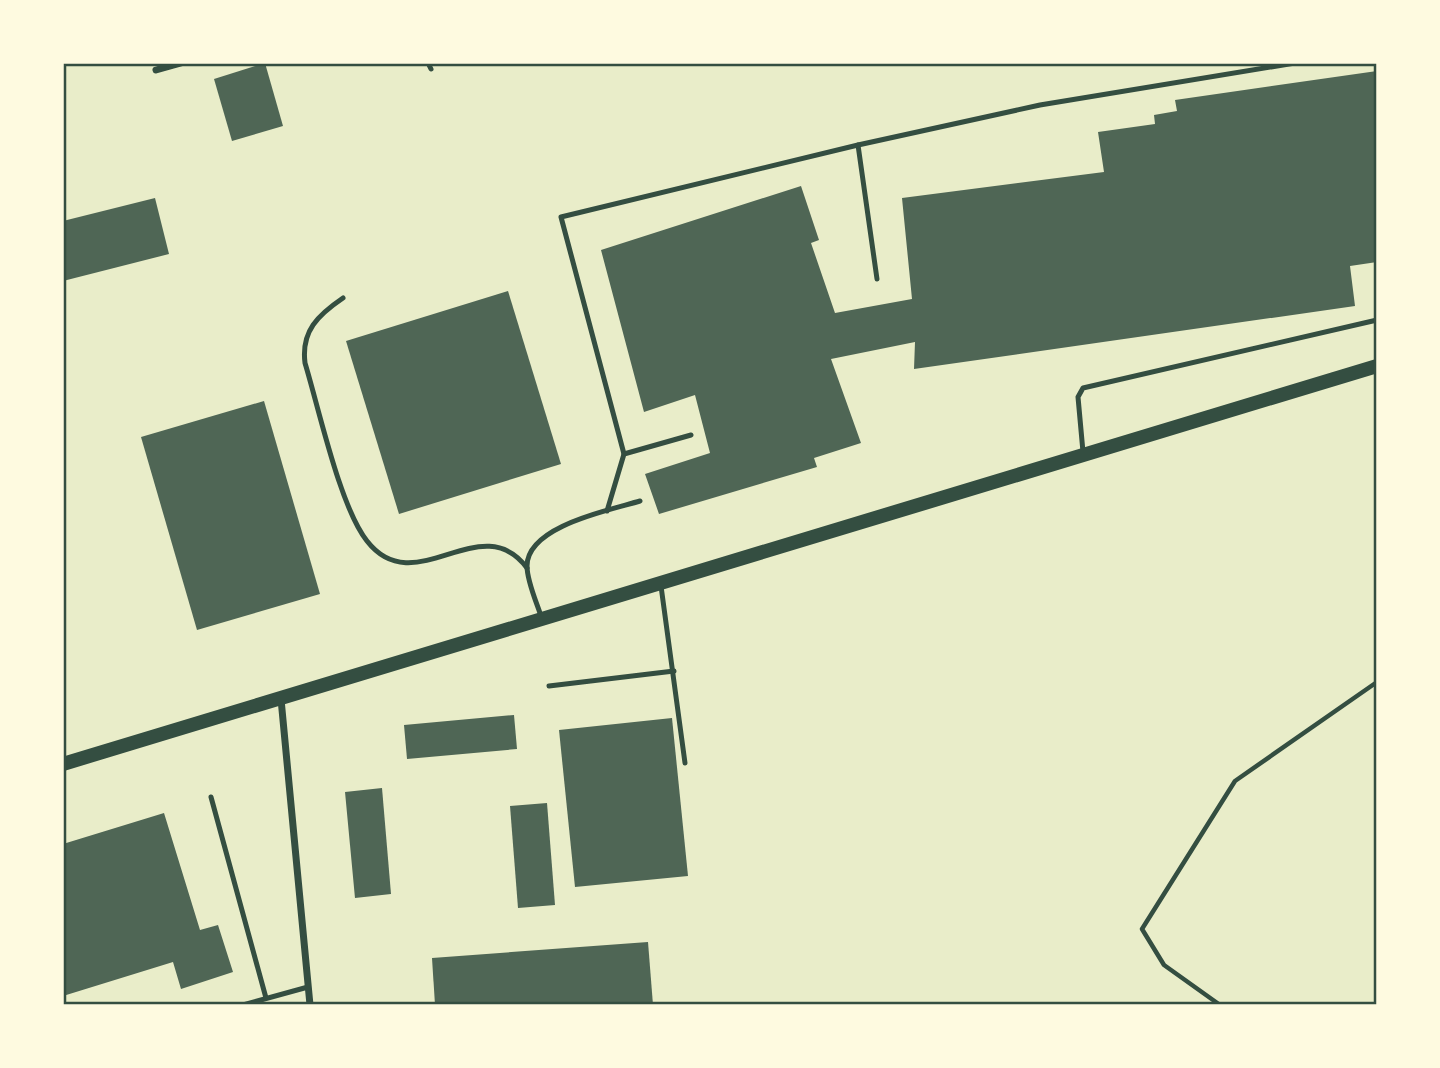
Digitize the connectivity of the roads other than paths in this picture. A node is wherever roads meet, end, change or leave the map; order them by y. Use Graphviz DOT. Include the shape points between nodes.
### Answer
graph roads {
  1 [pos="181,63"];
  2 [pos="1296,63"];
  3 [pos="156,70"];
  4 [pos="858,145"];
  5 [pos="877,279"];
  6 [pos="343,298"];
  7 [pos="1377,320"];
  8 [pos="1377,366"];
  9 [pos="691,435"];
  10 [pos="624,454"];
  11 [pos="1083,455"];
  12 [pos="640,501"];
  13 [pos="607,510"];
  14 [pos="527,568"];
  15 [pos="660,583"];
  16 [pos="542,619"];
  17 [pos="674,671"];
  18 [pos="549,686"];
  19 [pos="281,698"];
  20 [pos="685,763"];
  21 [pos="63,764"];
  22 [pos="211,797"];
  23 [pos="308,987"];
  24 [pos="266,998"];
  25 [pos="243,1005"];
  26 [pos="310,1005"];
  1 -- 3 [label="street"];
  2 -- 4 [label="lane" via="1040,105"];
  4 -- 5 [label="lane"];
  4 -- 10 [label="lane" via="561,217"];
  6 -- 14 [label="lane" via="320,314 303,347 347,501 367,541 378,553 405,565 492,545 519,557"];
  7 -- 11 [label="lane" via="1083,388 1078,397"];
  8 -- 11 [label="main road"];
  9 -- 10 [label="lane"];
  10 -- 13 [label="lane"];
  11 -- 15 [label="main road"];
  12 -- 13 [label="lane"];
  13 -- 14 [label="lane" via="578,519 540,541 529,554"];
  14 -- 16 [label="lane"];
  15 -- 16 [label="main road"];
  15 -- 17 [label="lane"];
  16 -- 19 [label="main road"];
  17 -- 18 [label="lane"];
  17 -- 20 [label="lane"];
  19 -- 21 [label="main road"];
  19 -- 23 [label="street"];
  22 -- 24 [label="lane"];
  23 -- 24 [label="lane"];
  23 -- 26 [label="street"];
  24 -- 25 [label="lane"];
}
